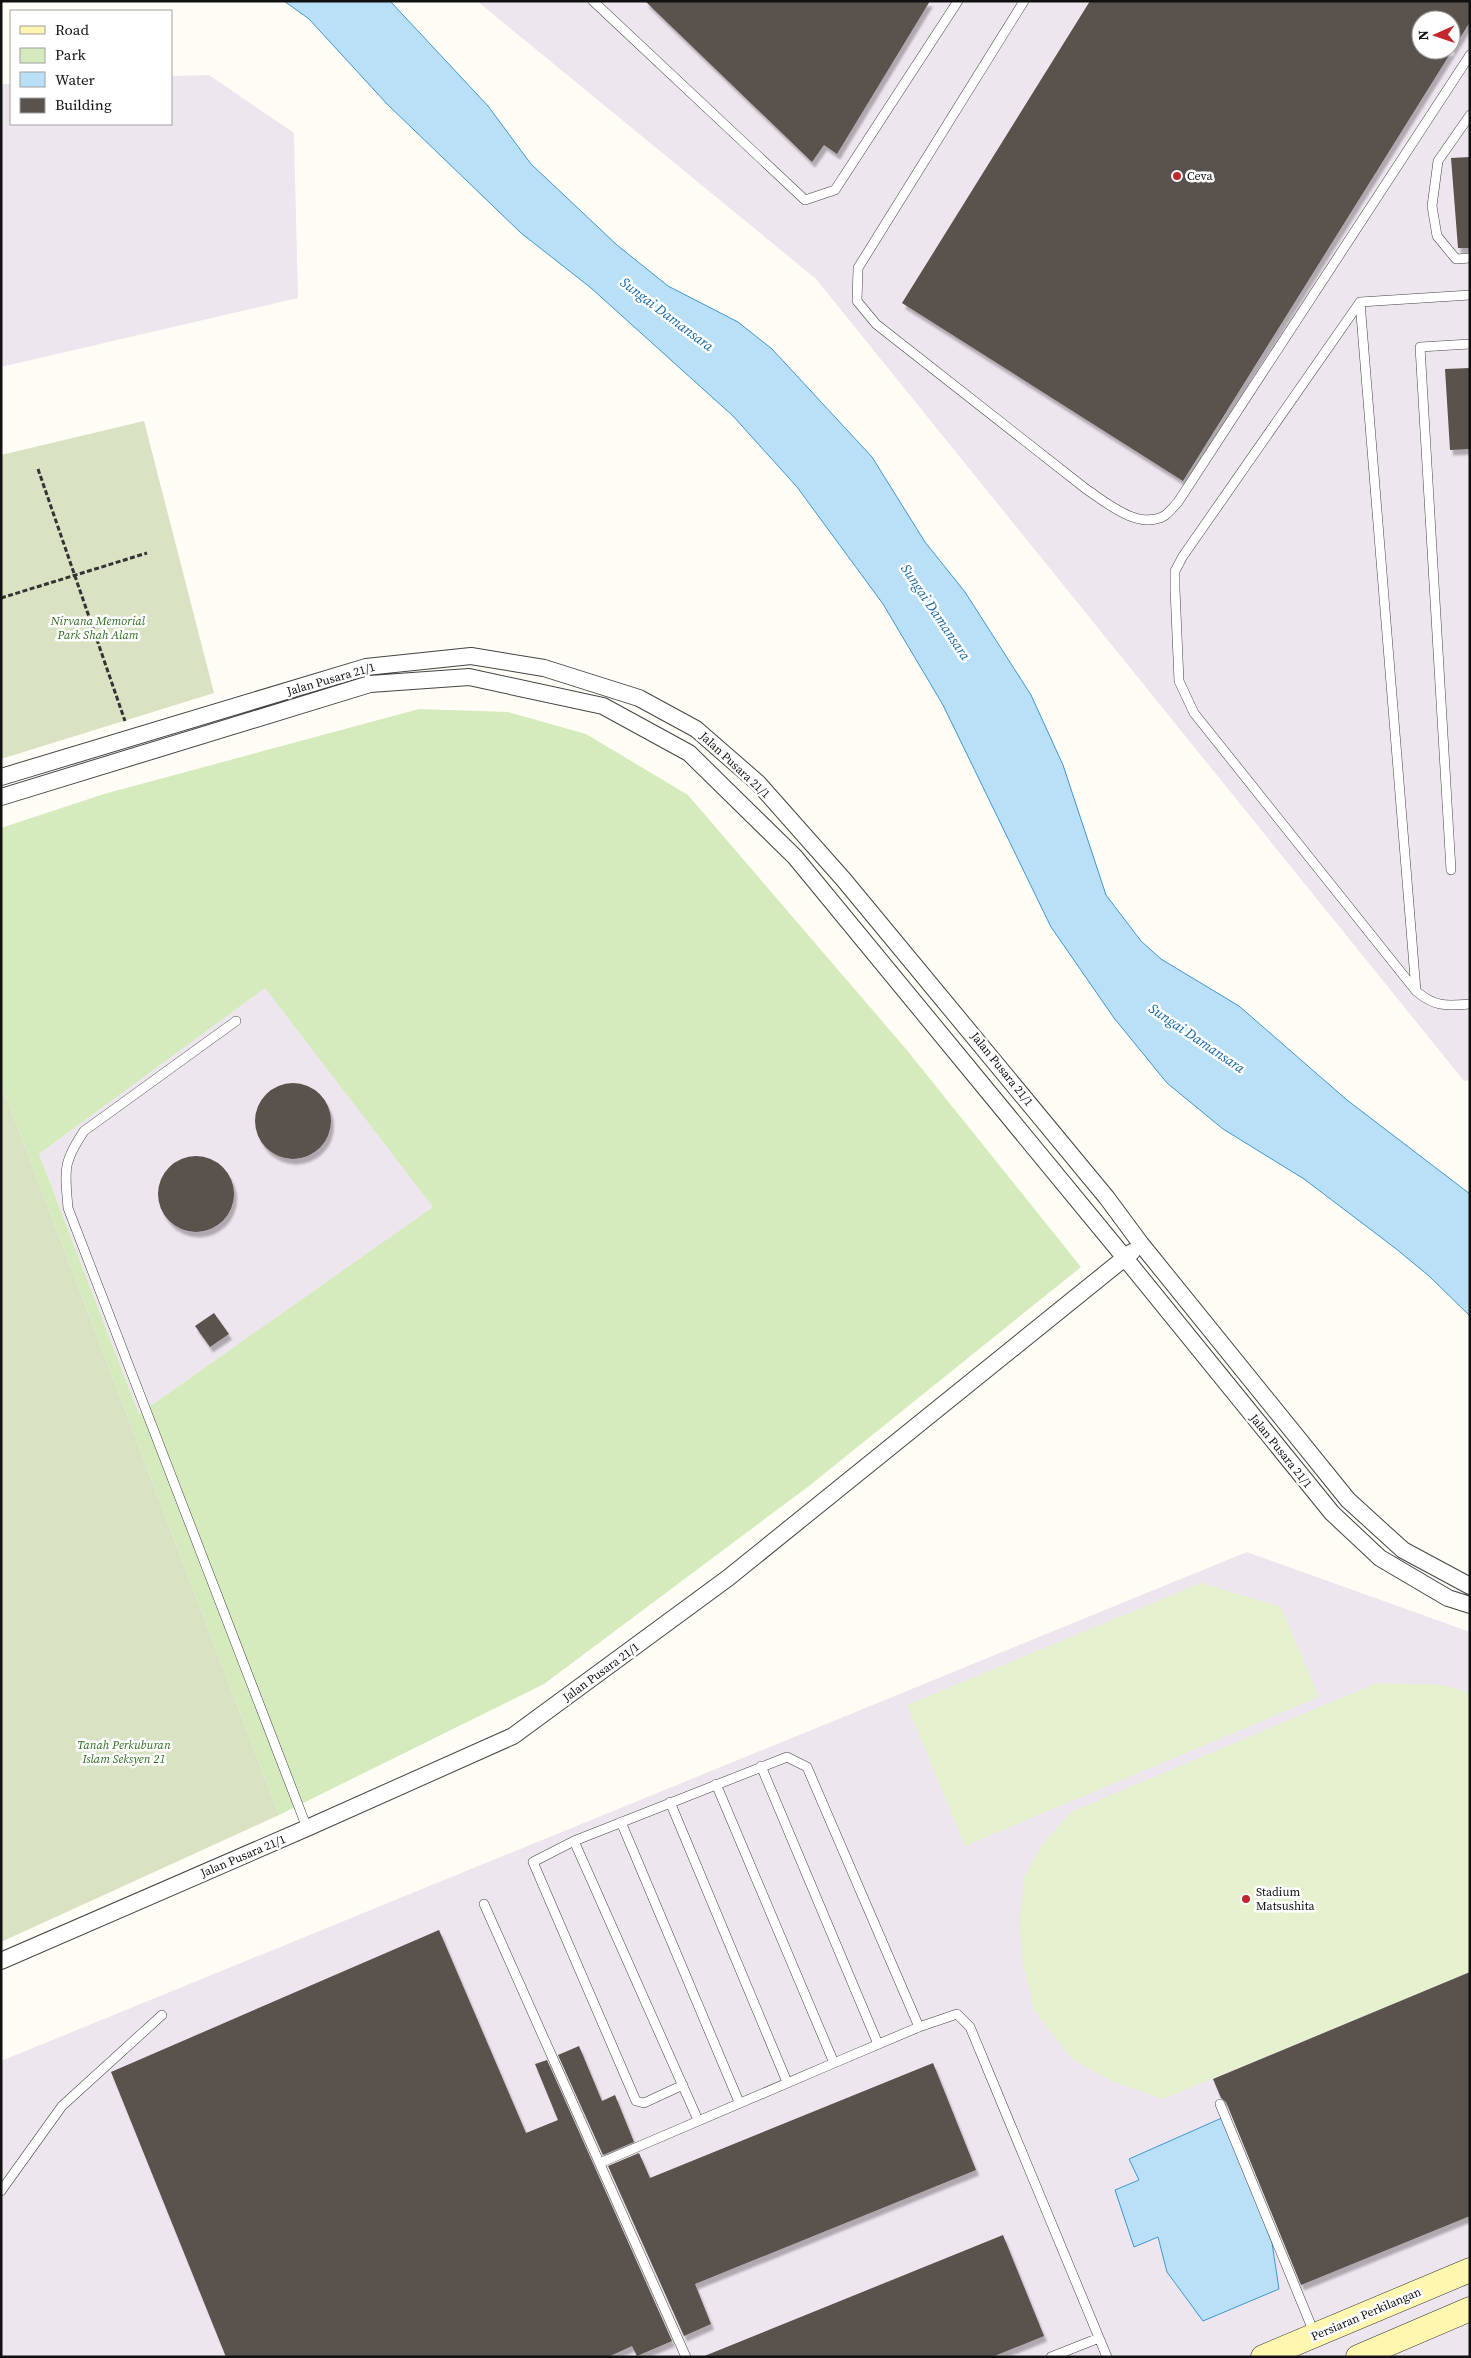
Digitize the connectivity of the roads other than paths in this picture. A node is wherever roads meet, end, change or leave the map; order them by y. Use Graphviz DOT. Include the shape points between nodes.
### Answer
graph roads {
  1 [pos="593,1"];
  2 [pos="958,1"];
  3 [pos="1024,1"];
  4 [pos="1470,56"];
  5 [pos="1470,115"];
  6 [pos="1470,258"];
  7 [pos="1470,295"];
  8 [pos="1360,302"];
  9 [pos="1470,344"];
  10 [pos="1,777"];
  11 [pos="1,797"];
  12 [pos="1451,870"];
  13 [pos="1416,991"];
  14 [pos="1470,1004"];
  15 [pos="236,1021"];
  16 [pos="1141,1244"];
  17 [pos="1125,1258"];
  18 [pos="1470,1586"];
  19 [pos="1470,1605"];
  20 [pos="761,1766"];
  21 [pos="716,1784"];
  22 [pos="670,1802"];
  23 [pos="620,1822"];
  24 [pos="307,1828"];
  25 [pos="574,1841"];
  26 [pos="484,1904"];
  27 [pos="1,1961"];
  28 [pos="162,2015"];
  29 [pos="920,2027"];
  30 [pos="878,2044"];
  31 [pos="834,2063"];
  32 [pos="787,2082"];
  33 [pos="683,2085"];
  34 [pos="740,2102"];
  35 [pos="1220,2104"];
  36 [pos="698,2120"];
  37 [pos="600,2163"];
  38 [pos="1,2191"];
  39 [pos="1470,2270"];
  40 [pos="1470,2310"];
  41 [pos="1315,2336"];
  42 [pos="1099,2338"];
  43 [pos="686,2357"];
  44 [pos="1051,2357"];
  45 [pos="1107,2357"];
  46 [pos="1263,2357"];
  47 [pos="1358,2357"];
  1 -- 2 [label="lane" via="805,200 835,190"];
  3 -- 4 [label="lane" via="858,268 857,301 876,324 1086,489 1114,508 1133,517 1150,520 1165,515 1178,502"];
  5 -- 6 [label="lane" via="1438,160 1432,206 1437,236 1447,251 1456,259"];
  7 -- 8 [label="lane"];
  8 -- 13 [label="lane"];
  8 -- 13 [label="lane" via="1175,572 1180,681 1194,713"];
  9 -- 12 [label="lane" via="1420,347"];
  10 -- 16 [label="street, Jalan Pusara 21/1" via="366,667 471,656 544,668 639,698 696,729 758,783 982,1044"];
  11 -- 17 [label="street, Jalan Pusara 21/1" via="370,684 469,677 603,706 689,753 795,857"];
  13 -- 14 [label="lane" via="1428,1001 1444,1006"];
  15 -- 24 [label="lane" via="84,1131 71,1150 65,1168 68,1208"];
  16 -- 17 [label="street, Jalan Pusara 21/1"];
  16 -- 18 [label="street, Jalan Pusara 21/1" via="1348,1500 1403,1550"];
  17 -- 19 [label="street, Jalan Pusara 21/1" via="1332,1513 1380,1558 1448,1598"];
  17 -- 24 [label="street, Jalan Pusara 21/1" via="728,1578 513,1736"];
  20 -- 21 [label="lane"];
  20 -- 29 [label="lane" via="787,1757 808,1767"];
  20 -- 30 [label="lane"];
  21 -- 22 [label="lane"];
  21 -- 31 [label="lane"];
  22 -- 23 [label="lane"];
  22 -- 32 [label="lane"];
  23 -- 25 [label="lane"];
  23 -- 34 [label="lane"];
  24 -- 27 [label="street, Jalan Pusara 21/1"];
  25 -- 33 [label="lane"];
  25 -- 33 [label="lane" via="532,1862 636,2101 644,2103"];
  26 -- 37 [label="lane"];
  28 -- 38 [label="lane" via="62,2106"];
  29 -- 30 [label="lane"];
  29 -- 42 [label="lane" via="957,2014 970,2027"];
  30 -- 31 [label="lane"];
  31 -- 32 [label="lane"];
  32 -- 34 [label="lane"];
  33 -- 36 [label="lane"];
  34 -- 36 [label="lane"];
  35 -- 41 [label="lane"];
  36 -- 37 [label="lane"];
  37 -- 43 [label="lane"];
  39 -- 41 [label="main road, Persiaran Perkilangan"];
  40 -- 47 [label="main road"];
  41 -- 46 [label="main road, Persiaran Perkilangan"];
  42 -- 44 [label="lane"];
  42 -- 45 [label="lane"];
}
